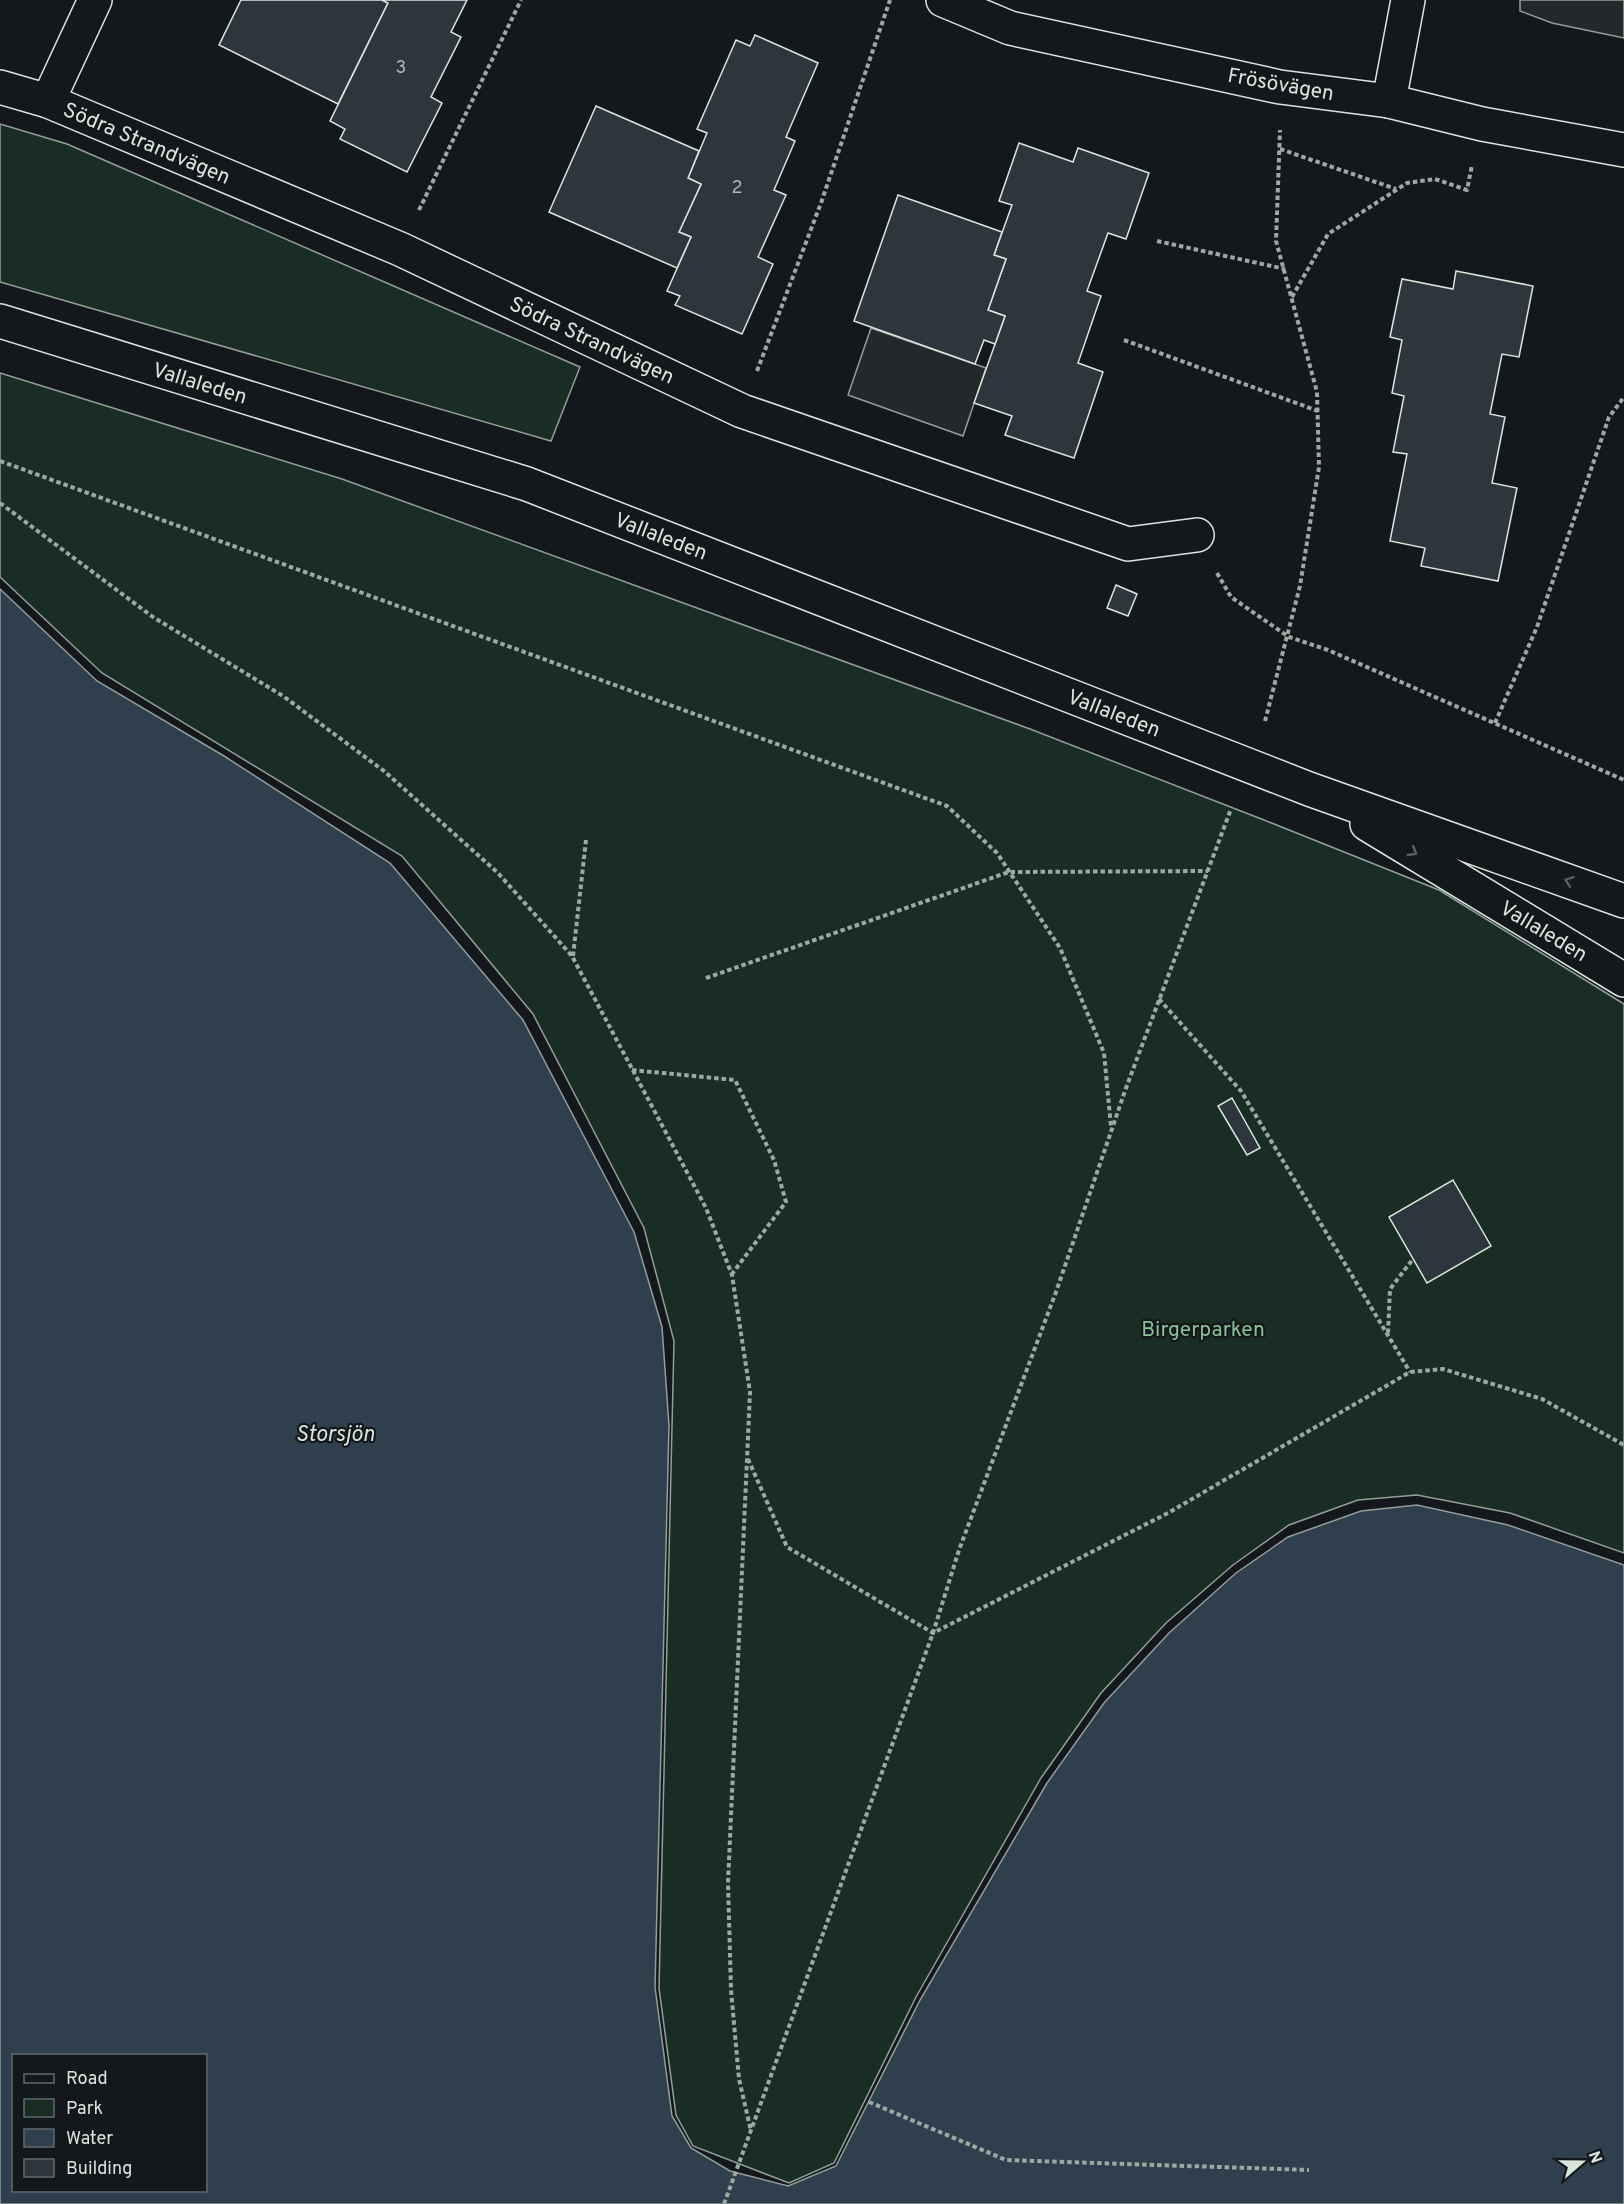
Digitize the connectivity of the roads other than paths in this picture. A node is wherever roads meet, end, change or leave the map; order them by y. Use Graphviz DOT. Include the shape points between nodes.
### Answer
graph roads {
  1 [pos="95,0"];
  2 [pos="943,0"];
  3 [pos="1408,0"];
  4 [pos="0,87"];
  5 [pos="1389,100"];
  6 [pos="48,101"];
  7 [pos="1624,150"];
  8 [pos="0,321"];
  9 [pos="1197,535"];
  10 [pos="1309,789"];
  11 [pos="1624,901"];
  12 [pos="1624,980"];
  1 -- 6 [label="street"];
  2 -- 5 [label="street, Frösövägen" via="1010,28 1280,87"];
  3 -- 5 [label="street"];
  4 -- 6 [label="street, Södra Strandvägen"];
  5 -- 7 [label="street, Frösövägen" via="1482,124"];
  6 -- 9 [label="street, Södra Strandvägen" via="400,249 742,411 1128,544"];
  8 -- 10 [label="street, Vallaleden" via="527,484"];
  11 -- 10 [label="street, Vallaleden, one-way"];
  10 -- 12 [label="street, Vallaleden, one-way"];
}
